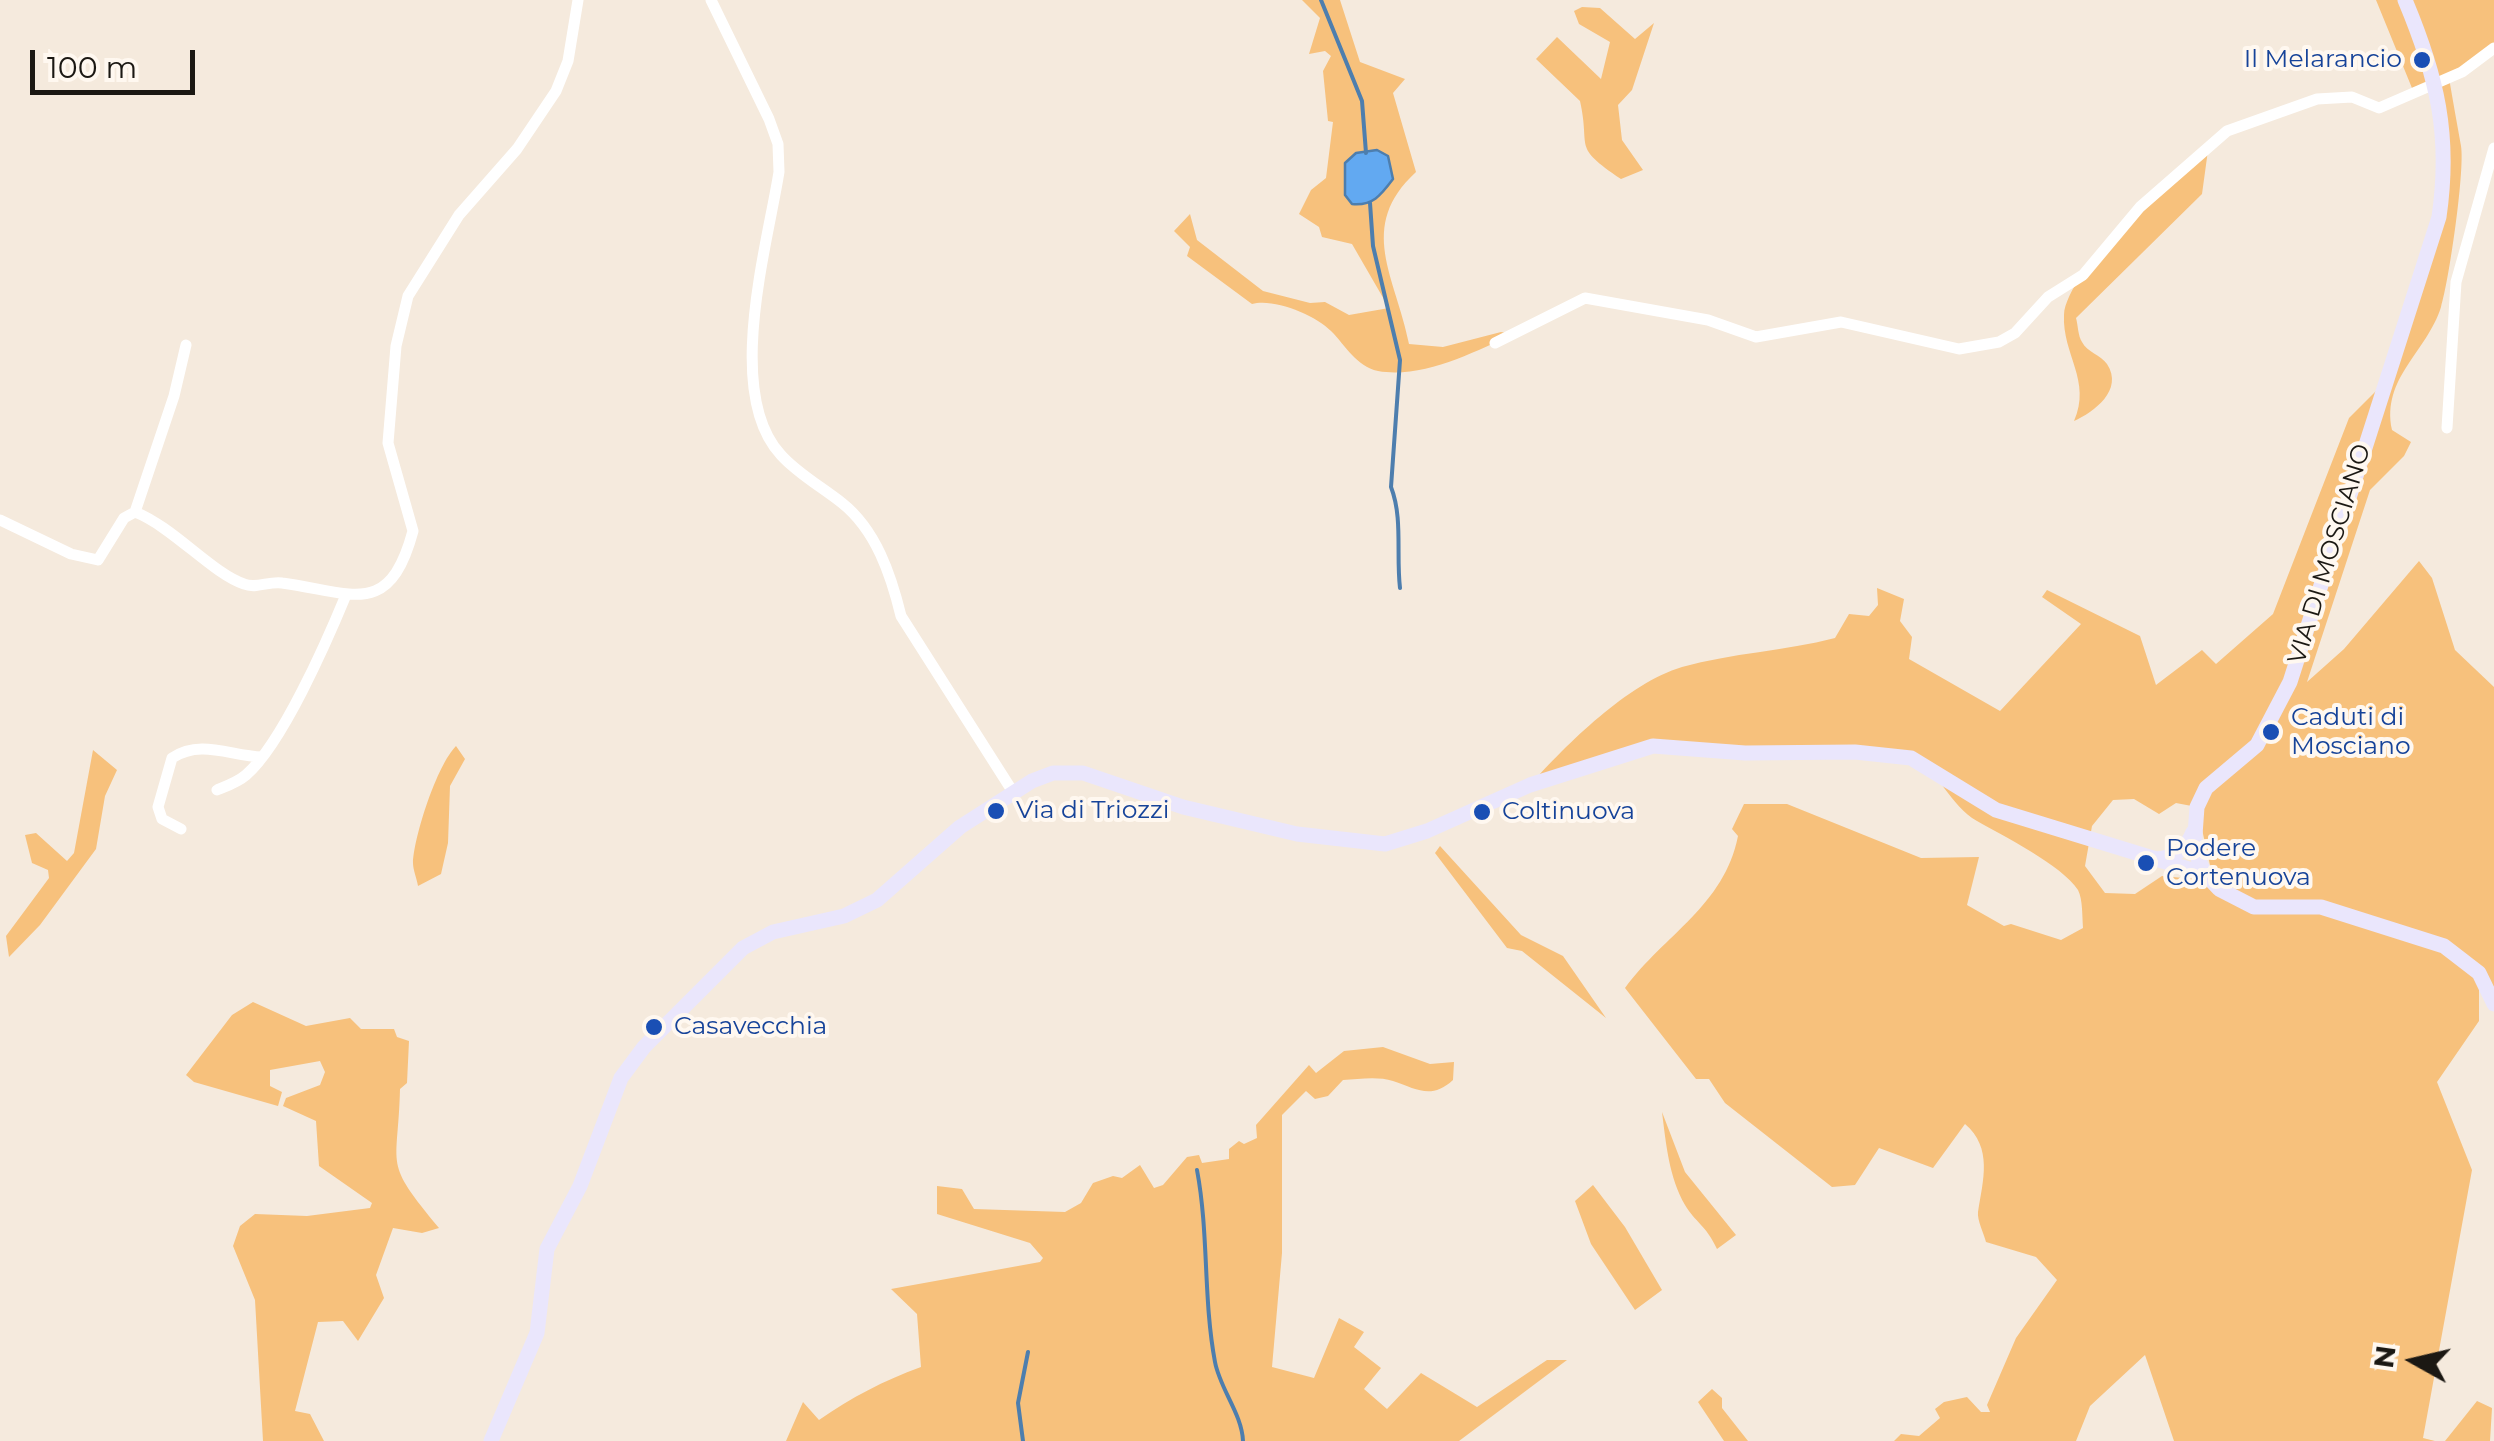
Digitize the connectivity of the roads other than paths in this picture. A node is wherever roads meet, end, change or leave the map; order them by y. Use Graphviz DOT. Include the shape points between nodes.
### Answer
graph roads {
  1 [pos="578,0"];
  2 [pos="712,0"];
  3 [pos="2405,0"];
  4 [pos="2494,48"];
  5 [pos="2435,84"];
  6 [pos="2494,148"];
  7 [pos="1494,343"];
  8 [pos="186,346"];
  9 [pos="2446,428"];
  10 [pos="134,512"];
  11 [pos="0,520"];
  12 [pos="346,595"];
  13 [pos="262,757"];
  14 [pos="217,790"];
  15 [pos="1013,792"];
  16 [pos="181,829"];
  17 [pos="2193,832"];
  18 [pos="2151,860"];
  19 [pos="2205,874"];
  20 [pos="2494,1004"];
  21 [pos="491,1441"];
  1 -- 12 [label="street" via="556,92 517,150 459,215 408,296 396,346 388,444 414,531 387,584 373,595"];
  2 -- 15 [label="street" via="778,144 750,361 756,404 779,454 862,522 902,616"];
  3 -- 5 [label="street, VIA DI MOSCIANO"];
  4 -- 5 [label="street"];
  5 -- 7 [label="street" via="2379,108 2352,98 2300,102 2227,131 2140,207 2083,275 1999,342 1959,349 1841,322 1756,337 1708,320 1585,298"];
  5 -- 17 [label="street, VIA DI MOSCIANO" via="2447,164 2439,218 2330,562 2272,724 2206,788"];
  6 -- 9 [label="street" via="2456,282"];
  8 -- 10 [label="street"];
  10 -- 11 [label="street" via="98,560"];
  10 -- 12 [label="street" via="246,586 279,582"];
  12 -- 13 [label="street"];
  13 -- 14 [label="street" via="244,777"];
  13 -- 16 [label="street" via="205,747 172,758 158,806 162,819"];
  15 -- 18 [label="street" via="1068,770 1297,834 1385,844 1530,785 1654,746 1854,752 1911,758 1996,810"];
  15 -- 21 [label="street" via="960,827 877,900 743,948 636,1057 547,1249 536,1332"];
  17 -- 18 [label="street" via="2173,856"];
  17 -- 19 [label="street"];
  18 -- 19 [label="street"];
  19 -- 20 [label="street" via="2254,907 2321,907 2444,946 2479,973"];
}
